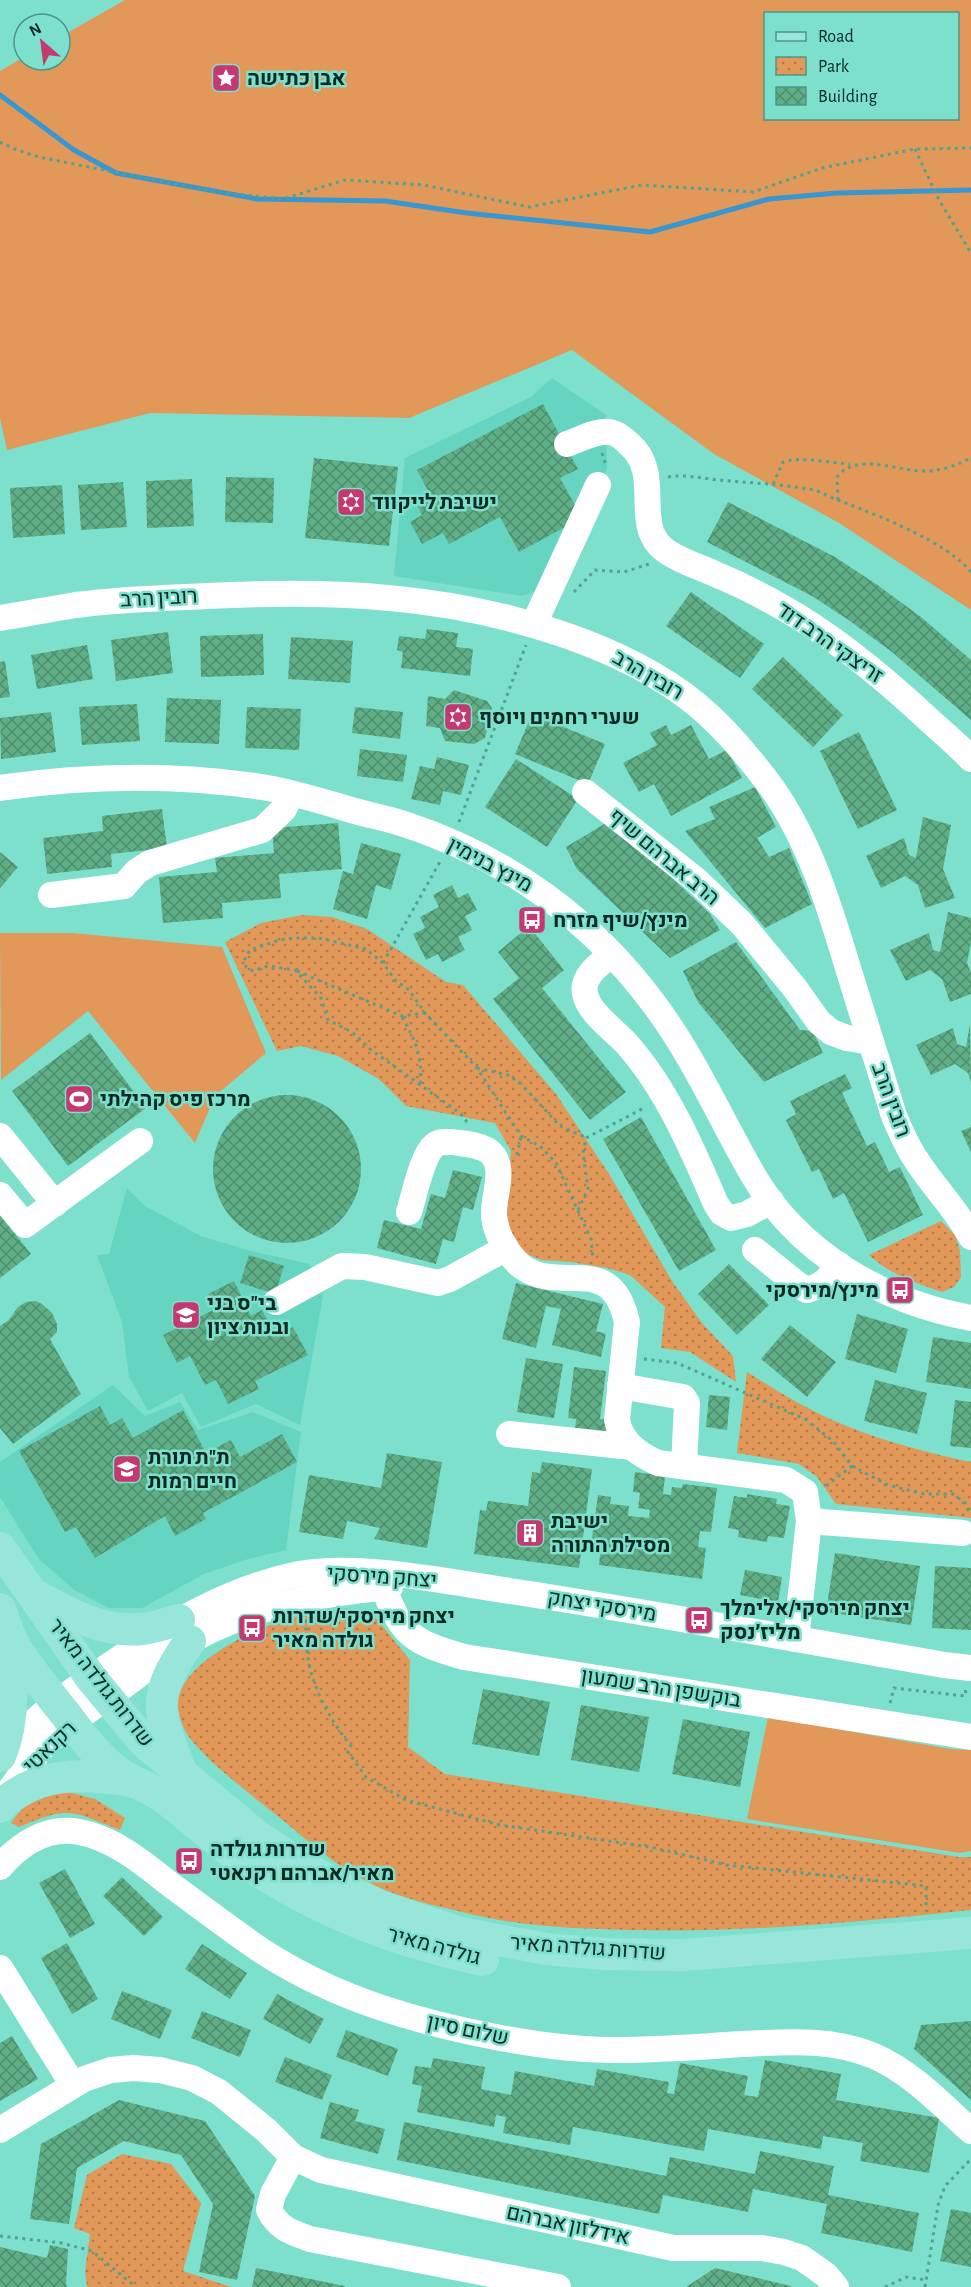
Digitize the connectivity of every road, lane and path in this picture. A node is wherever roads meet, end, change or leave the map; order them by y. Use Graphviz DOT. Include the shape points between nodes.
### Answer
graph roads {
  1 [pos="0,142"];
  2 [pos="971,148"];
  3 [pos="915,149"];
  4 [pos="971,253"];
  5 [pos="567,444"];
  6 [pos="971,458"];
  7 [pos="852,465"];
  8 [pos="648,482"];
  9 [pos="773,484"];
  10 [pos="598,485"];
  11 [pos="838,500"];
  12 [pos="670,554"];
  13 [pos="971,572"];
  14 [pos="569,598"];
  15 [pos="0,618"];
  16 [pos="534,624"];
  17 [pos="971,759"];
  18 [pos="0,788"];
  19 [pos="585,792"];
  20 [pos="291,794"];
  21 [pos="450,843"];
  22 [pos="51,895"];
  23 [pos="612,954"];
  24 [pos="383,963"];
  25 [pos="295,970"];
  26 [pos="425,1013"];
  27 [pos="402,1016"];
  28 [pos="871,1042"];
  29 [pos="477,1068"];
  30 [pos="420,1086"];
  31 [pos="666,1097"];
  32 [pos="0,1136"];
  33 [pos="586,1138"];
  34 [pos="140,1141"];
  35 [pos="478,1146"];
  36 [pos="0,1195"];
  37 [pos="771,1201"];
  38 [pos="55,1204"];
  39 [pos="578,1210"];
  40 [pos="409,1212"];
  41 [pos="969,1227"];
  42 [pos="506,1248"];
  43 [pos="755,1250"];
  44 [pos="838,1264"];
  45 [pos="594,1279"];
  46 [pos="276,1302"];
  47 [pos="971,1318"];
  48 [pos="623,1357"];
  49 [pos="620,1386"];
  50 [pos="509,1434"];
  51 [pos="632,1448"];
  52 [pos="684,1466"];
  53 [pos="852,1466"];
  54 [pos="808,1510"];
  55 [pos="967,1525"];
  56 [pos="0,1548"];
  57 [pos="447,1581"];
  58 [pos="384,1587"];
  59 [pos="32,1593"];
  60 [pos="305,1598"];
  61 [pos="3,1618"];
  62 [pos="184,1631"];
  63 [pos="796,1639"];
  64 [pos="970,1668"];
  65 [pos="99,1688"];
  66 [pos="64,1713"];
  67 [pos="884,1723"];
  68 [pos="971,1737"];
  69 [pos="0,1756"];
  70 [pos="0,1761"];
  71 [pos="181,1771"];
  72 [pos="132,1781"];
  73 [pos="0,1806"];
  74 [pos="0,1867"];
  75 [pos="926,1886"];
  76 [pos="971,1933"];
  77 [pos="971,1955"];
  78 [pos="0,1968"];
  79 [pos="73,2085"];
  80 [pos="0,2130"];
  81 [pos="971,2131"];
  82 [pos="293,2157"];
  83 [pos="971,2159"];
  84 [pos="0,2236"];
  85 [pos="926,2280"];
  86 [pos="136,2287"];
  87 [pos="558,2287"];
  88 [pos="836,2287"];
  89 [pos="885,2287"];
  90 [pos="925,2287"];
  1 -- 3 [label="path" via="39,157 209,191 283,199 345,180 424,185 529,207 642,185 753,192 822,168"];
  2 -- 3 [label="path"];
  3 -- 4 [label="path" via="939,200"];
  5 -- 8 [label="street" via="611,432 633,446"];
  6 -- 7 [label="path" via="958,465 927,471"];
  7 -- 9 [label="path" via="787,460"];
  7 -- 11 [label="path" via="843,468 837,477"];
  8 -- 9 [label="path" via="681,475"];
  8 -- 12 [label="street" via="651,534 657,545"];
  9 -- 11 [label="path" via="816,491"];
  10 -- 16 [label="street"];
  11 -- 13 [label="path" via="923,536"];
  12 -- 14 [label="path" via="624,572 595,570"];
  12 -- 17 [label="street, זריצקי הרב דוד" via="738,584 825,635 881,676"];
  15 -- 16 [label="street, רובין הרב" via="127,599 264,593 446,603"];
  16 -- 21 [label="path"];
  16 -- 28 [label="street, רובין הרב" via="597,646 670,686 696,704 749,759 773,789 813,862"];
  18 -- 20 [label="street, מינץ בנימין" via="119,777 196,780"];
  19 -- 28 [label="street, הרב אברהם שיף" via="696,880 742,924 819,1022 831,1032"];
  20 -- 21 [label="street, מינץ בנימין" via="407,825"];
  20 -- 22 [label="street" via="278,817 253,834 150,863 124,886"];
  21 -- 23 [label="street, מינץ בנימין" via="529,884 562,907"];
  21 -- 24 [label="path"];
  23 -- 31 [label="street" via="594,969 585,982 585,993 590,1005 634,1052"];
  23 -- 37 [label="street, מינץ בנימין" via="655,1005"];
  24 -- 25 [label="path" via="366,949 318,938 279,940 250,950 245,959 246,967 253,971 268,966"];
  24 -- 26 [label="path"];
  25 -- 27 [label="path"];
  25 -- 30 [label="path" via="321,998 328,1020 352,1032"];
  26 -- 27 [label="path"];
  26 -- 29 [label="path"];
  27 -- 30 [label="path" via="420,1058"];
  28 -- 41 [label="street, רובין הרב" via="904,1140"];
  29 -- 33 [label="path" via="508,1075 560,1126"];
  29 -- 39 [label="path" via="521,1136 540,1146 556,1163"];
  30 -- 35 [label="path" via="461,1114"];
  31 -- 33 [label="path"];
  31 -- 37 [label="street" via="722,1213 731,1218 747,1215"];
  32 -- 38 [label="street"];
  33 -- 39 [label="path" via="583,1153 588,1189"];
  34 -- 38 [label="street"];
  35 -- 40 [label="street" via="444,1141 434,1146 426,1156"];
  35 -- 42 [label="street" via="496,1158 494,1211 496,1227"];
  36 -- 38 [label="street" via="25,1225"];
  37 -- 44 [label="street, מינץ בנימין" via="805,1240"];
  39 -- 45 [label="path" via="591,1239"];
  42 -- 45 [label="street" via="521,1266 533,1272"];
  42 -- 46 [label="street" via="438,1283 365,1267 342,1266"];
  43 -- 44 [label="street" via="807,1290 829,1279"];
  44 -- 47 [label="street, מינץ בנימין" via="918,1306"];
  45 -- 48 [label="street" via="616,1293 623,1306 627,1322"];
  48 -- 49 [label="street"];
  48 -- 53 [label="path" via="677,1363 805,1419 833,1442"];
  49 -- 51 [label="street" via="617,1420 620,1433"];
  49 -- 52 [label="street" via="683,1397 687,1403"];
  50 -- 51 [label="street"];
  51 -- 52 [label="street" via="658,1463"];
  52 -- 54 [label="street" via="786,1480 805,1492"];
  53 -- 54 [label="path"];
  53 -- 55 [label="path" via="888,1485 924,1494 953,1494 966,1503"];
  54 -- 55 [label="street"];
  54 -- 63 [label="street"];
  56 -- 59 [label="main road, שדרות גולדה מאיר"];
  57 -- 58 [label="street, יצחק מירסקי"];
  57 -- 62 [label="street, יצחק מירסקי" via="333,1571 300,1574 237,1592"];
  57 -- 63 [label="street, מירסקי יצחק"];
  58 -- 60 [label="street, יצחק מירסקי"];
  58 -- 67 [label="street, בוקשפן הרב שמעון" via="393,1614 408,1634 434,1648 464,1657"];
  59 -- 62 [label="main road" via="101,1626"];
  59 -- 65 [label="main road, שדרות גולדה מאיר"];
  60 -- 62 [label="street, יצחק מירסקי"];
  60 -- 75 [label="path" via="308,1659 335,1727 351,1746 348,1752 366,1777 406,1800 500,1825 650,1846 727,1866"];
  61 -- 66 [label="main road" via="17,1649"];
  61 -- 69 [label="main road" via="11,1699"];
  62 -- 65 [label="street, יצחק מירסקי"];
  62 -- 71 [label="main road" via="162,1699 162,1719"];
  63 -- 64 [label="street, מירסקי יצחק"];
  64 -- 67 [label="path" via="965,1696 894,1688"];
  65 -- 66 [label="street, רקנאטי"];
  65 -- 71 [label="main road, שדרות גולדה מאיר" via="144,1742"];
  66 -- 70 [label="street, רקנאטי" via="24,1731"];
  66 -- 72 [label="main road, גולדה מאיר" via="102,1758"];
  66 -- 73 [label="street, רקנאטי"];
  67 -- 68 [label="street, בוקשפן הרב שמעון"];
  71 -- 76 [label="main road, שדרות גולדה מאיר" via="257,1836 304,1867 348,1892 460,1933 605,1954 683,1955"];
  72 -- 73 [label="main road" via="56,1777 25,1787"];
  72 -- 77 [label="main road, גולדה מאיר" via="168,1801 215,1840 290,1891 375,1930 454,1954 541,1969 630,1976 733,1974"];
  74 -- 81 [label="street, שלום סיון" via="37,1838 61,1831 79,1832 100,1838 133,1857 273,1958 337,1992 382,2008 426,2022 511,2039 609,2050 829,2044 875,2057 896,2069"];
  78 -- 79 [label="street"];
  79 -- 80 [label="street, אידלזון אברהם"];
  79 -- 82 [label="street, אידלזון אברהם" via="111,2070 133,2068 192,2078 240,2108"];
  82 -- 87 [label="street" via="269,2210 276,2223 290,2231 310,2239"];
  82 -- 88 [label="street, אידלזון אברהם" via="321,2170 673,2248 762,2248 784,2252 802,2258"];
  83 -- 85 [label="path" via="945,2186 938,2205"];
  84 -- 86 [label="path" via="61,2243 92,2252"];
  85 -- 89 [label="path" via="906,2277"];
  85 -- 90 [label="path"];
}
